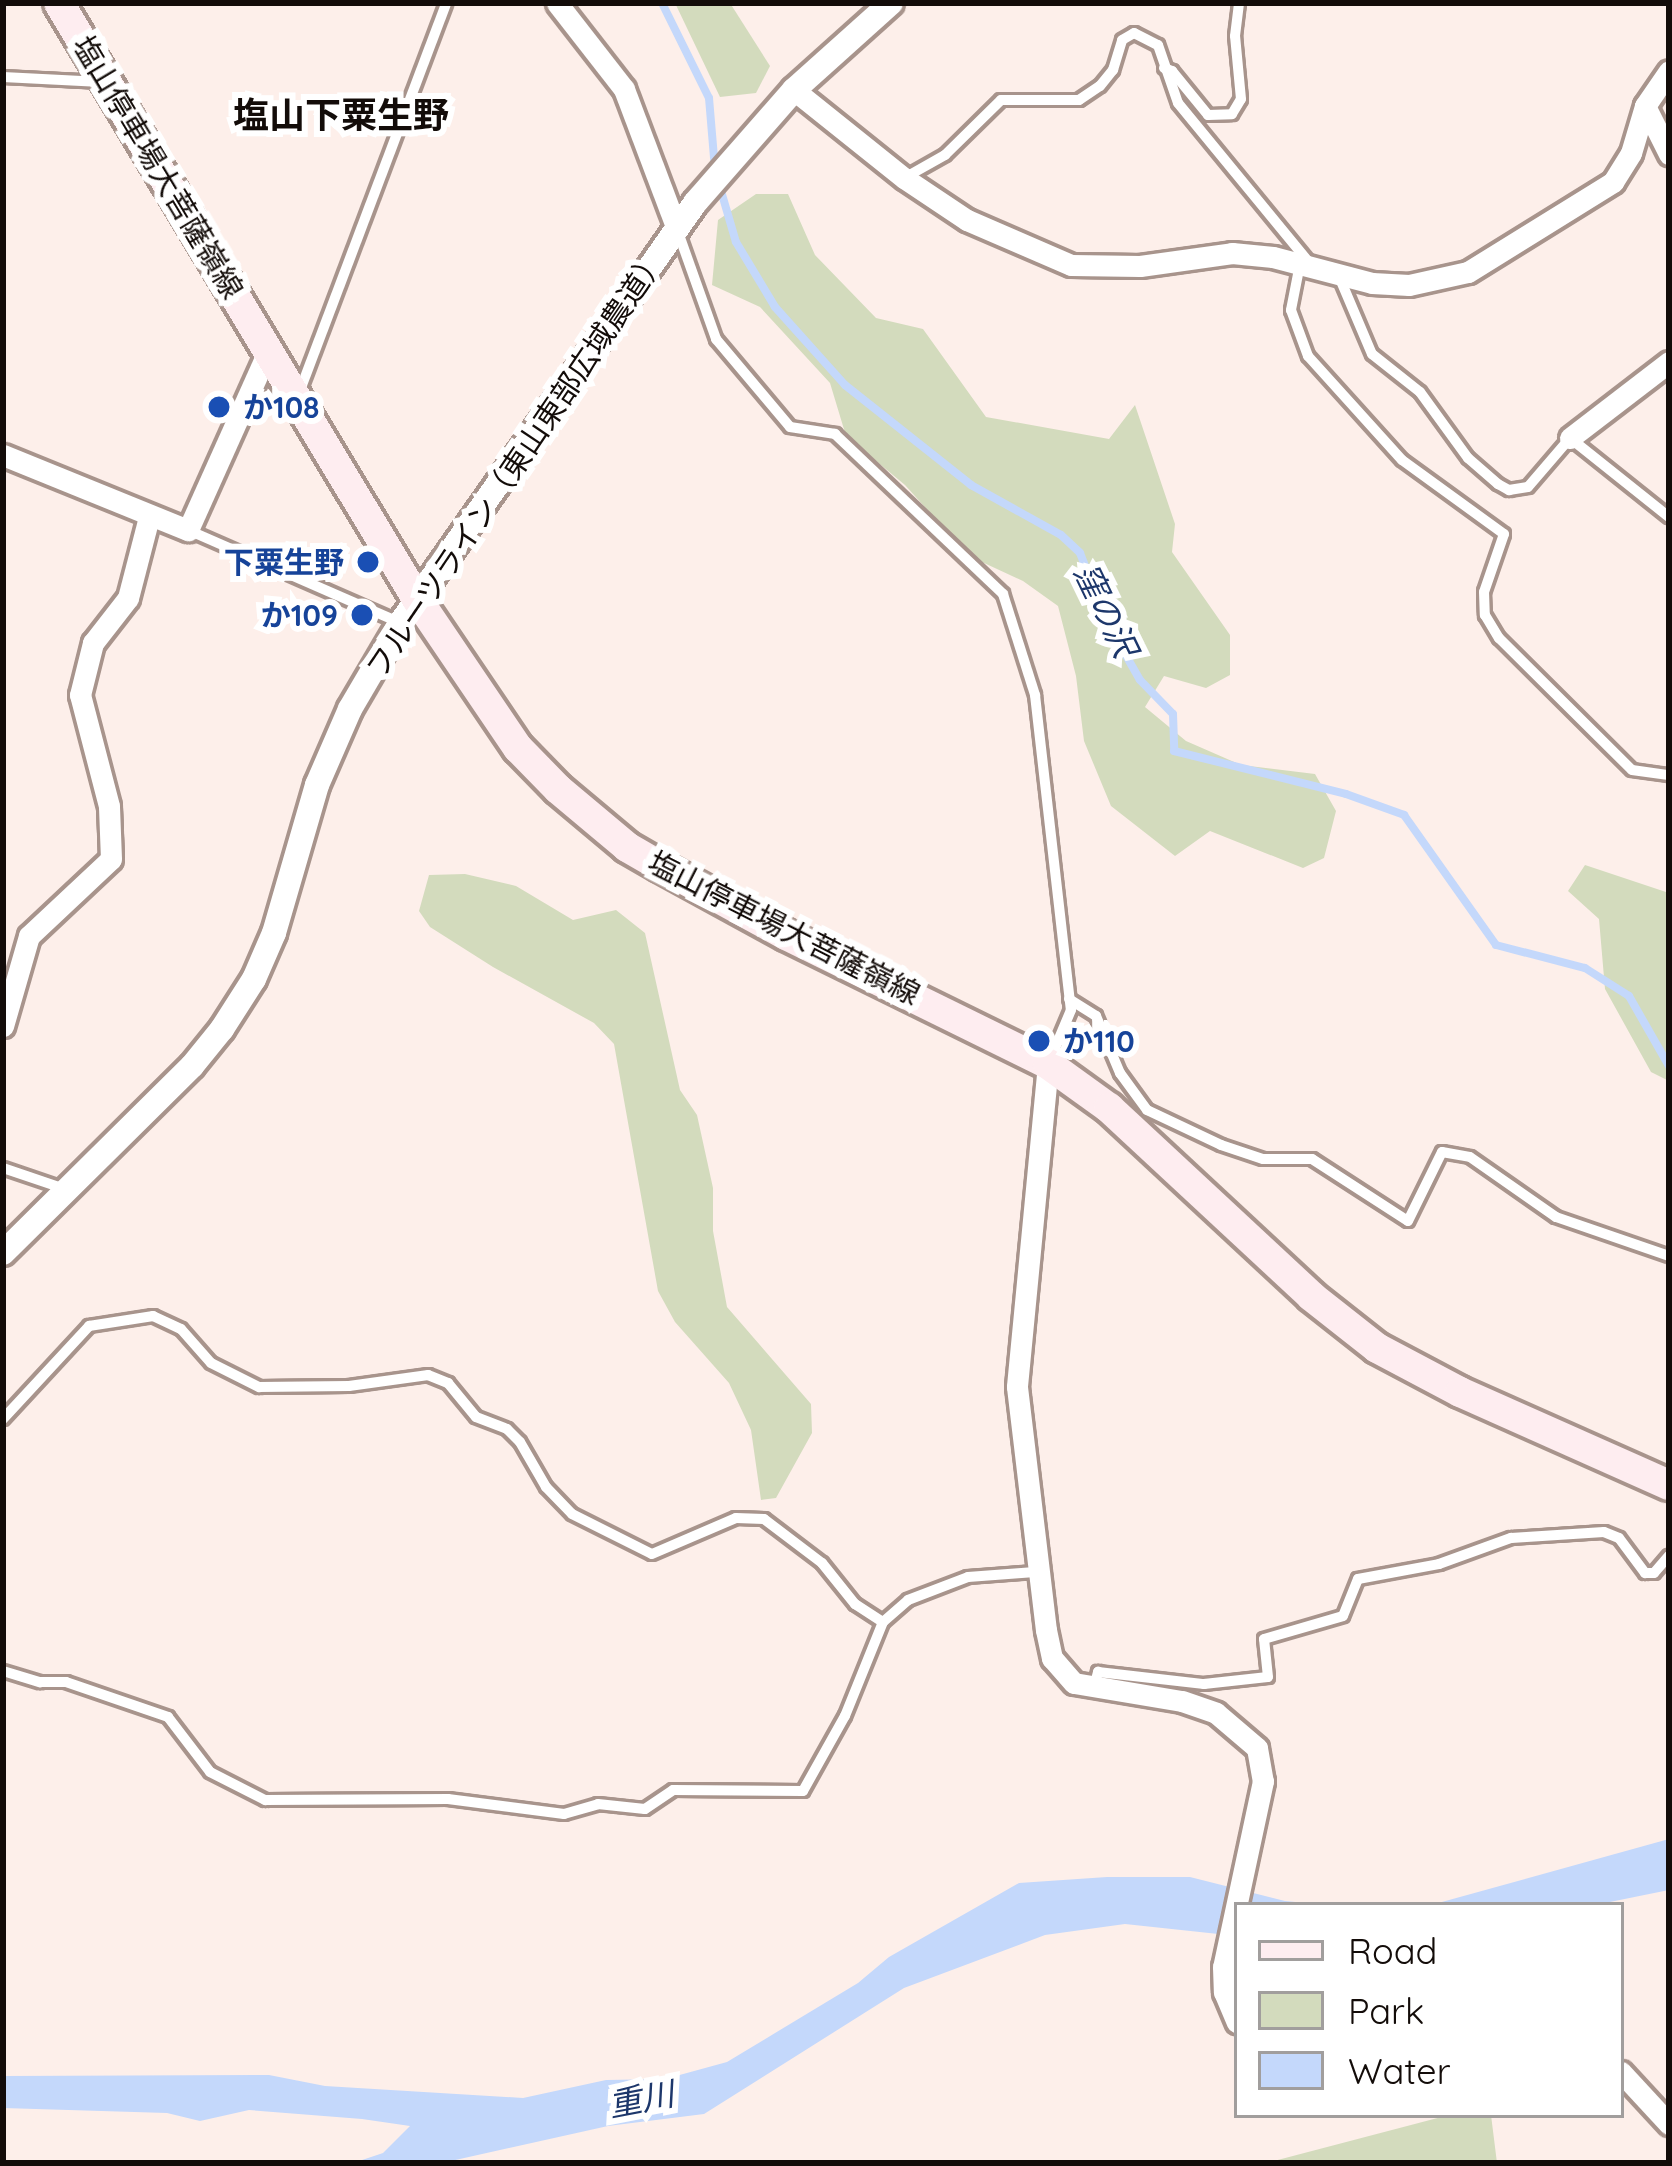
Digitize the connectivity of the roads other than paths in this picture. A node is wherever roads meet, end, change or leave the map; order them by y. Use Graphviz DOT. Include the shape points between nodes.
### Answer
graph roads {
  1 [pos="59,3"];
  2 [pos="446,3"];
  3 [pos="557,3"];
  4 [pos="891,3"];
  5 [pos="1239,3"];
  6 [pos="1164,68"];
  7 [pos="1669,71"];
  8 [pos="3,77"];
  9 [pos="106,82"];
  10 [pos="794,90"];
  11 [pos="1645,106"];
  12 [pos="1669,154"];
  13 [pos="904,178"];
  14 [pos="677,229"];
  15 [pos="1307,266"];
  16 [pos="1338,274"];
  17 [pos="269,349"];
  18 [pos="1669,362"];
  19 [pos="298,396"];
  20 [pos="1570,438"];
  21 [pos="3,455"];
  22 [pos="149,517"];
  23 [pos="1669,518"];
  24 [pos="188,530"];
  25 [pos="409,611"];
  26 [pos="1669,775"];
  27 [pos="1070,999"];
  28 [pos="3,1025"];
  29 [pos="1048,1064"];
  30 [pos="3,1168"];
  31 [pos="68,1190"];
  32 [pos="3,1253"];
  33 [pos="1669,1256"];
  34 [pos="3,1419"];
  35 [pos="1669,1485"];
  36 [pos="1669,1556"];
  37 [pos="1035,1572"];
  38 [pos="883,1622"];
  39 [pos="3,1671"];
  40 [pos="1094,1688"];
  41 [pos="1236,1902"];
  42 [pos="1234,1913"];
  43 [pos="1234,2015"];
  44 [pos="1624,2075"];
  45 [pos="1669,2123"];
  1 -- 9 [label="main road, 塩山停車場大菩薩嶺線"];
  2 -- 19 [label="lane"];
  3 -- 14 [label="street" via="623,89"];
  4 -- 10 [label="street, フルーツライン（東山東部広域農道）"];
  5 -- 6 [label="lane" via="1241,99 1232,114 1208,115"];
  6 -- 13 [label="lane" via="1158,45 1128,34 1113,70 1079,100 1000,100 945,154"];
  6 -- 15 [label="lane" via="1178,103"];
  7 -- 11 [label="street"];
  8 -- 9 [label="lane"];
  9 -- 17 [label="main road, 塩山停車場大菩薩嶺線"];
  10 -- 13 [label="street"];
  10 -- 14 [label="street, フルーツライン（東山東部広域農道）"];
  11 -- 12 [label="street"];
  11 -- 16 [label="street" via="1612,182 1468,272 1409,285"];
  13 -- 15 [label="street" via="967,220 1071,265 1140,266 1232,253"];
  14 -- 25 [label="street, フルーツライン（東山東部広域農道）"];
  14 -- 27 [label="lane" via="716,339 790,428 836,434 1003,594 1035,695"];
  15 -- 16 [label="street"];
  15 -- 26 [label="lane" via="1292,310 1308,356 1402,460 1504,534 1484,592 1499,638 1632,770"];
  16 -- 20 [label="lane" via="1372,355 1420,392 1468,458 1498,484 1528,487"];
  17 -- 19 [label="main road, 塩山停車場大菩薩嶺線"];
  17 -- 24 [label="street"];
  18 -- 20 [label="street"];
  19 -- 25 [label="main road, 塩山停車場大菩薩嶺線"];
  20 -- 23 [label="lane"];
  21 -- 22 [label="street"];
  22 -- 24 [label="street"];
  22 -- 28 [label="street" via="128,598 93,643 80,695 109,806 111,859 29,935"];
  24 -- 25 [label="lane"];
  25 -- 29 [label="main road, 塩山停車場大菩薩嶺線" via="518,748 627,847"];
  25 -- 31 [label="street, フルーツライン（東山東部広域農道）" via="350,709 317,785 254,979 193,1066"];
  27 -- 29 [label="lane"];
  27 -- 33 [label="lane" via="1096,1016 1120,1073 1147,1110 1221,1145 1262,1159 1312,1159 1408,1221 1442,1152 1470,1157 1556,1216"];
  29 -- 35 [label="main road, 塩山停車場大菩薩嶺線" via="1109,1108 1377,1348"];
  29 -- 37 [label="street" via="1018,1361"];
  30 -- 31 [label="lane"];
  31 -- 32 [label="street, フルーツライン（東山東部広域農道）"];
  34 -- 38 [label="lane" via="89,1326 128,1318 153,1316 182,1329 211,1363 259,1387 428,1375 448,1382 476,1417 507,1429 572,1514 652,1554 736,1518 764,1519"];
  36 -- 40 [label="lane" via="1645,1573 1619,1538 1604,1532 1510,1538 1439,1564 1358,1579 1343,1616 1264,1639 1268,1677 1204,1684 1098,1672"];
  37 -- 38 [label="lane" via="968,1577 908,1600"];
  37 -- 40 [label="street" via="1052,1658 1062,1676"];
  38 -- 39 [label="lane" via="803,1791 673,1790 645,1809 598,1804 565,1814 448,1799 265,1800 210,1772 168,1717 66,1682"];
  40 -- 41 [label="street" via="1216,1713 1256,1748 1263,1781"];
  42 -- 43 [label="street" via="1224,1992"];
  44 -- 45 [label="street"];
}
